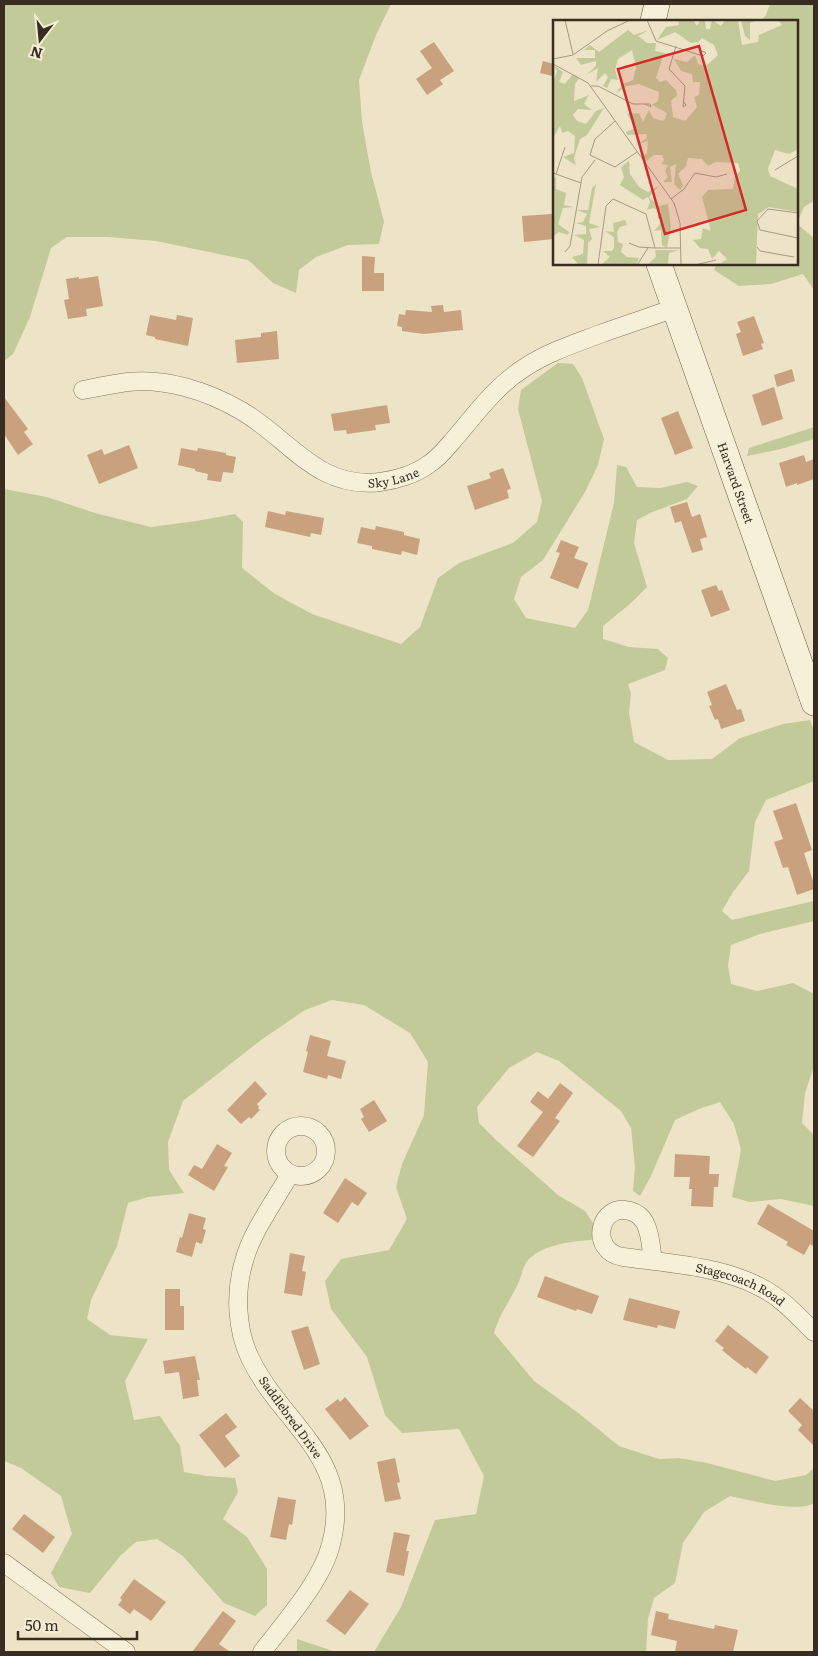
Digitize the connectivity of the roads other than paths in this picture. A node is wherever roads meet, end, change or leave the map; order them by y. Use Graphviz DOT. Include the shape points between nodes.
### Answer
graph roads {
  1 [pos="657,4"];
  2 [pos="653,20"];
  3 [pos="659,265"];
  4 [pos="675,308"];
  5 [pos="83,390"];
  6 [pos="814,703"];
  7 [pos="290,1174"];
  8 [pos="653,1261"];
  9 [pos="814,1332"];
  10 [pos="6,1570"];
  11 [pos="126,1652"];
  12 [pos="262,1652"];
  1 -- 2 [label="main road"];
  3 -- 4 [label="main road, Harvard Street"];
  4 -- 5 [label="street, Sky Lane" via="562,348 525,367 495,391 429,465 400,478 380,482 360,483 323,472 307,463 252,418 196,391 174,385 129,382"];
  4 -- 6 [label="main road, Harvard Street"];
  7 -- 12 [label="street, Saddlebred Drive" via="253,1237 244,1261 239,1292 240,1327 255,1368 326,1466 333,1487 336,1526 325,1564 316,1580"];
  8 -- 9 [label="street, Stagecoach Road" via="720,1272 758,1286 789,1308"];
  10 -- 11 [label="street"];
}
